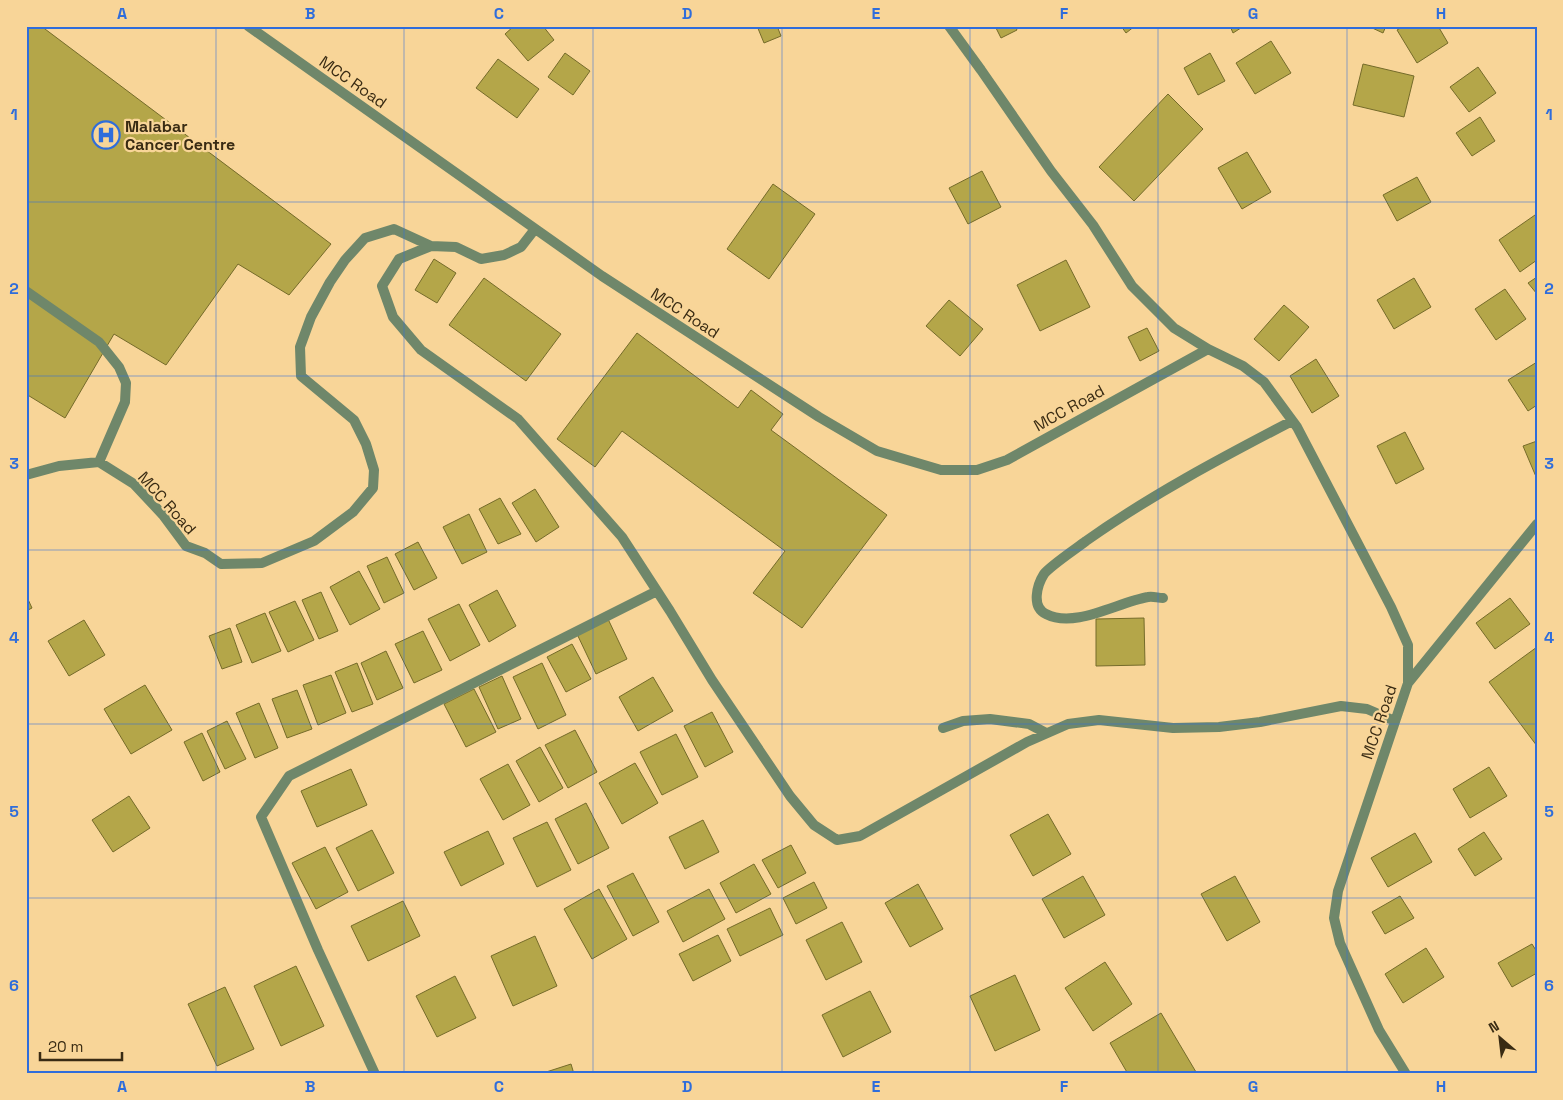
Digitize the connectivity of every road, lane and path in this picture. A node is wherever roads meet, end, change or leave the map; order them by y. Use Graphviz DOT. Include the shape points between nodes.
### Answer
graph roads {
  1 [pos="248,26"];
  2 [pos="948,26"];
  3 [pos="535,229"];
  4 [pos="432,246"];
  5 [pos="26,291"];
  6 [pos="1208,349"];
  7 [pos="1292,421"];
  8 [pos="99,462"];
  9 [pos="26,475"];
  10 [pos="1537,524"];
  11 [pos="657,591"];
  12 [pos="1163,598"];
  13 [pos="1408,683"];
  14 [pos="1395,722"];
  15 [pos="942,728"];
  16 [pos="1046,733"];
  17 [pos="375,1074"];
  18 [pos="1406,1074"];
  1 -- 3 [label="street, MCC Road"];
  2 -- 6 [label="street" via="1093,225 1132,286 1174,328"];
  3 -- 4 [label="street" via="521,247 504,255 481,259 456,247"];
  3 -- 6 [label="street, MCC Road" via="819,417 878,451 941,470 977,470 1007,460"];
  4 -- 8 [label="street, MCC Road" via="394,229 365,238 340,267 311,317 300,347 301,376 354,420 374,470 373,488 353,512 314,541 262,563 221,564 186,546 134,484"];
  4 -- 11 [label="street" via="399,259 382,286 393,317 421,350 518,419 622,537"];
  5 -- 8 [label="street" via="99,342 126,383 126,402"];
  6 -- 7 [label="street, MCC Road" via="1243,366 1264,382"];
  7 -- 12 [label="street" via="1167,488 1105,528 1045,573 1037,590 1036,602 1043,613 1054,618 1080,617 1150,597"];
  7 -- 13 [label="street, MCC Road" via="1408,645"];
  8 -- 9 [label="street" via="59,466"];
  10 -- 13 [label="street"];
  11 -- 16 [label="street" via="790,796 814,825 837,840 860,836"];
  11 -- 17 [label="street" via="288,776 261,817"];
  13 -- 14 [label="street, MCC Road"];
  14 -- 16 [label="street" via="1367,709 1341,706 1218,727 1173,728 1099,720 1068,724"];
  14 -- 18 [label="street, MCC Road" via="1338,891 1334,918 1340,943 1379,1030"];
  15 -- 16 [label="street" via="963,720 990,719 1028,724"];
}
